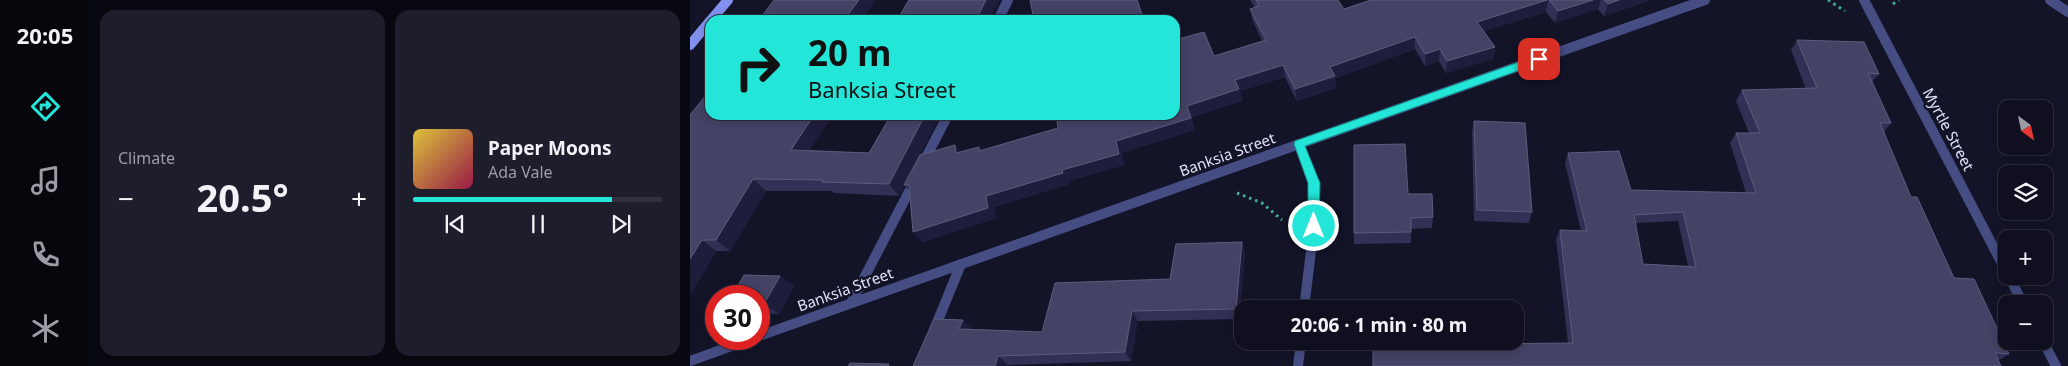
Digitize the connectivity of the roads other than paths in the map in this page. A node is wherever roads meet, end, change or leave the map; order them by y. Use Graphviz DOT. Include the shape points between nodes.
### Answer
graph roads {
  1 [pos="728,0"];
  2 [pos="1008,0"];
  3 [pos="1705,0"];
  4 [pos="1864,0"];
  5 [pos="2050,0"];
  6 [pos="2068,12"];
  7 [pos="715,15"];
  8 [pos="1000,15"];
  9 [pos="705,27"];
  10 [pos="690,45"];
  11 [pos="945,120"];
  12 [pos="1299,144"];
  13 [pos="1998,256"];
  14 [pos="961,264"];
  15 [pos="1305,300"];
  16 [pos="851,304"];
  17 [pos="770,332"];
  18 [pos="929,340"];
  19 [pos="719,350"];
  20 [pos="1300,350"];
  21 [pos="2048,350"];
  22 [pos="690,360"];
  23 [pos="1298,366"];
  24 [pos="2056,366"];
  1 -- 7 [label="main road"];
  2 -- 8 [label="street"];
  3 -- 12 [label="street, Banksia Street"];
  4 -- 13 [label="street, Myrtle Street"];
  5 -- 6 [label="street"];
  9 -- 10 [label="main road"];
  11 -- 16 [label="street"];
  12 -- 14 [label="street, Banksia Street"];
  12 -- 15 [label="street" via="1314,183 1314,226"];
  14 -- 16 [label="street, Banksia Street"];
  14 -- 18 [label="street"];
  16 -- 17 [label="street, Banksia Street"];
  19 -- 22 [label="street"];
  20 -- 23 [label="street"];
  21 -- 24 [label="street"];
}
